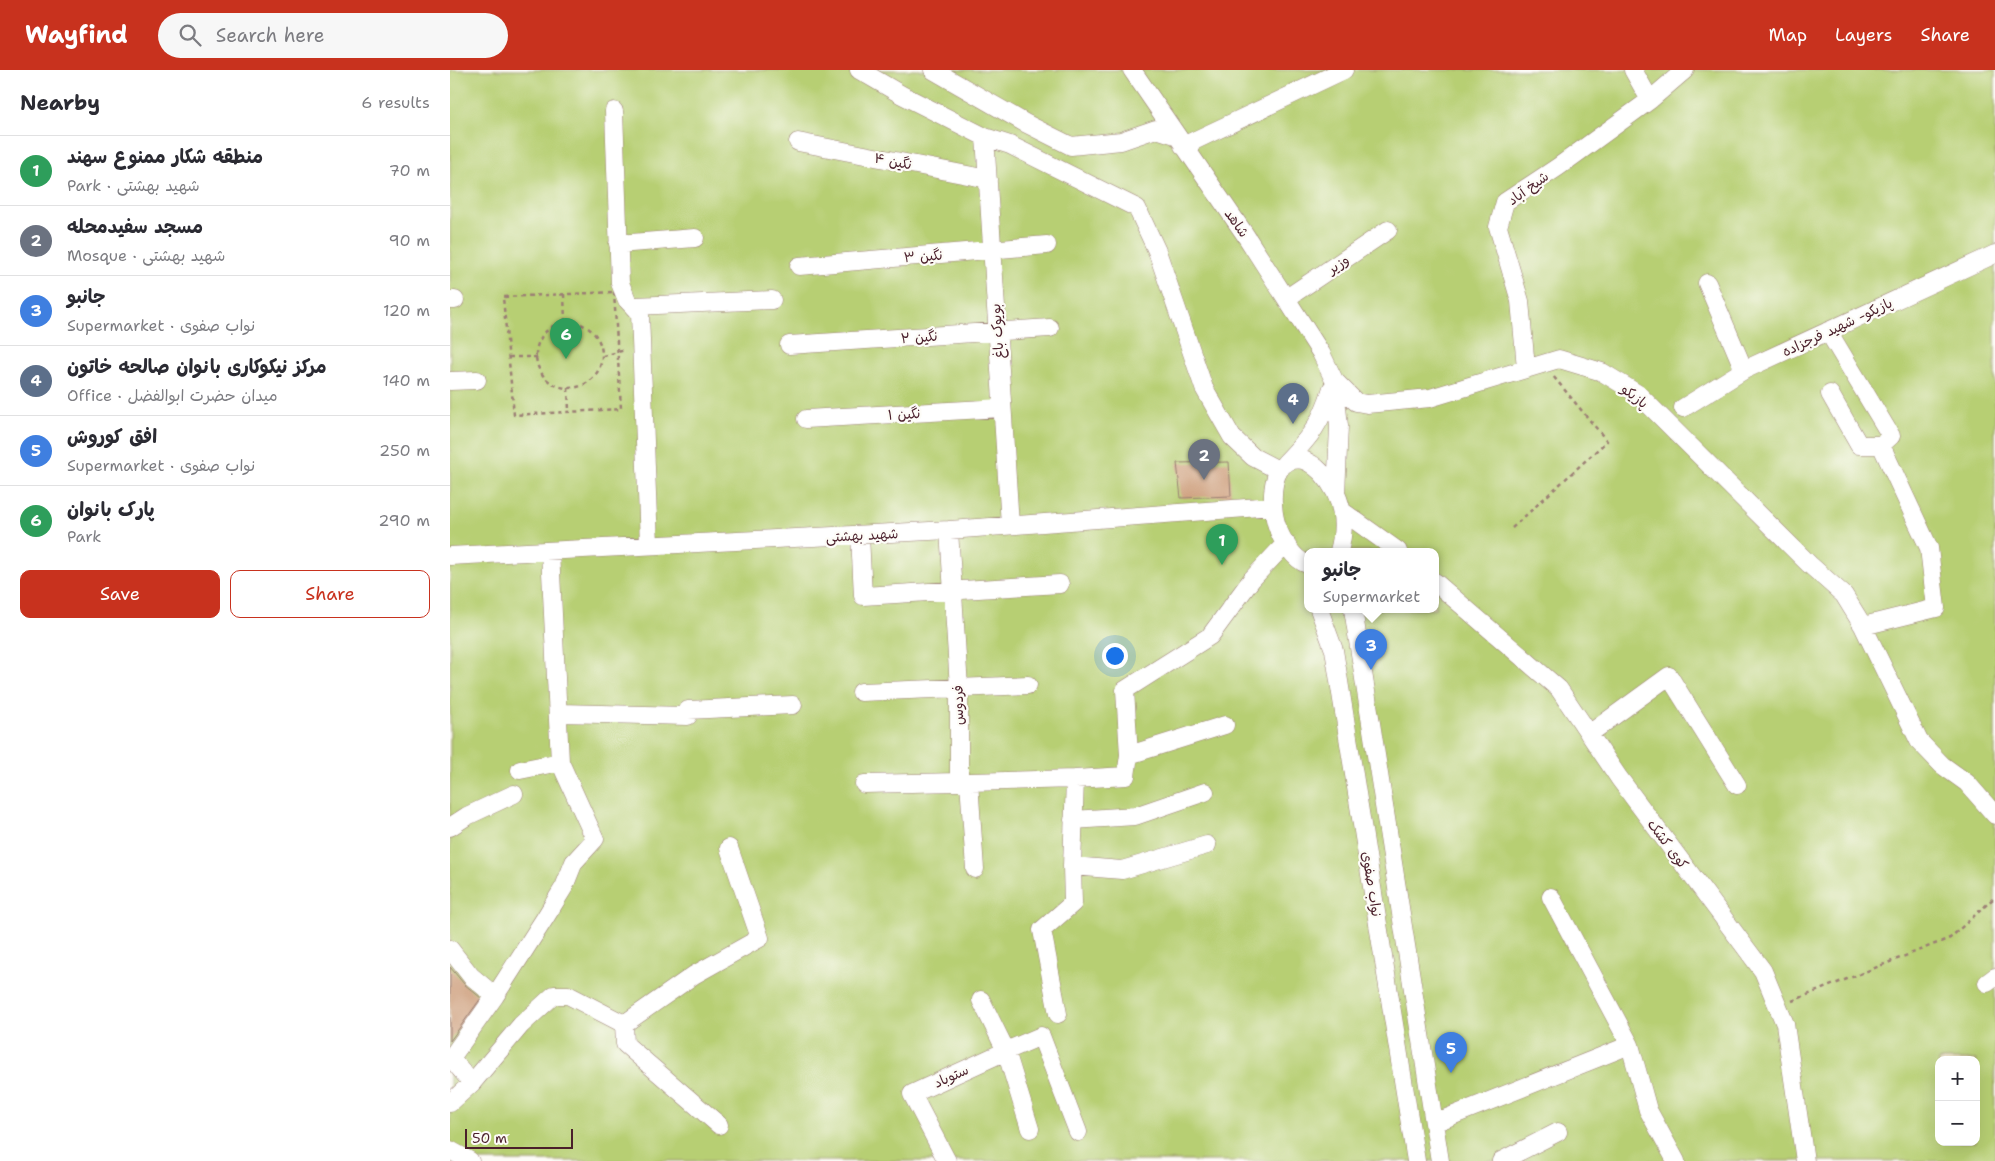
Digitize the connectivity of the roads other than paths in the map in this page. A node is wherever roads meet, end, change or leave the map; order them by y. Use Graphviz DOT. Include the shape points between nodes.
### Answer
graph roads {
  1 [pos="859,70"];
  2 [pos="933,70"];
  3 [pos="1132,70"];
  4 [pos="1344,70"];
  5 [pos="1633,70"];
  6 [pos="1685,70"];
  7 [pos="1650,100"];
  8 [pos="614,111"];
  9 [pos="1025,123"];
  10 [pos="985,136"];
  11 [pos="1179,141"];
  12 [pos="798,142"];
  13 [pos="1010,145"];
  14 [pos="988,179"];
  15 [pos="1388,230"];
  16 [pos="695,238"];
  17 [pos="618,244"];
  18 [pos="1047,245"];
  19 [pos="992,251"];
  20 [pos="1995,254"];
  21 [pos="799,266"];
  22 [pos="1707,284"];
  23 [pos="1287,298"];
  24 [pos="772,300"];
  25 [pos="635,306"];
  26 [pos="1050,328"];
  27 [pos="1828,331"];
  28 [pos="998,332"];
  29 [pos="789,346"];
  30 [pos="1534,366"];
  31 [pos="1744,370"];
  32 [pos="477,380"];
  33 [pos="1334,380"];
  34 [pos="450,381"];
  35 [pos="1830,394"];
  36 [pos="1002,408"];
  37 [pos="1683,408"];
  38 [pos="806,419"];
  39 [pos="1881,445"];
  40 [pos="1282,466"];
  41 [pos="1339,502"];
  42 [pos="1273,506"];
  43 [pos="1010,525"];
  44 [pos="949,530"];
  45 [pos="860,535"];
  46 [pos="1286,543"];
  47 [pos="649,544"];
  48 [pos="1342,547"];
  49 [pos="1394,548"];
  50 [pos="550,550"];
  51 [pos="450,556"];
  52 [pos="1304,566"];
  53 [pos="1060,584"];
  54 [pos="1439,585"];
  55 [pos="952,590"];
  56 [pos="1320,613"];
  57 [pos="1354,613"];
  58 [pos="1863,626"];
  59 [pos="1028,685"];
  60 [pos="959,688"];
  61 [pos="861,692"];
  62 [pos="793,705"];
  63 [pos="559,713"];
  64 [pos="1225,725"];
  65 [pos="1589,734"];
  66 [pos="1128,755"];
  67 [pos="560,762"];
  68 [pos="520,770"];
  69 [pos="1075,779"];
  70 [pos="964,782"];
  71 [pos="864,784"];
  72 [pos="1737,785"];
  73 [pos="1205,792"];
  74 [pos="514,794"];
  75 [pos="1995,815"];
  76 [pos="1073,820"];
  77 [pos="450,827"];
  78 [pos="1207,845"];
  79 [pos="729,848"];
  80 [pos="1072,866"];
  81 [pos="975,869"];
  82 [pos="1552,897"];
  83 [pos="450,948"];
  84 [pos="495,996"];
  85 [pos="981,1000"];
  86 [pos="1058,1014"];
  87 [pos="624,1024"];
  88 [pos="1630,1046"];
  89 [pos="1006,1051"];
  90 [pos="472,1083"];
  91 [pos="450,1103"];
  92 [pos="1434,1123"];
  93 [pos="719,1125"];
  94 [pos="1030,1129"];
  95 [pos="1078,1132"];
  96 [pos="1558,1132"];
  97 [pos="450,1150"];
  98 [pos="470,1161"];
  99 [pos="947,1161"];
  100 [pos="1416,1161"];
  101 [pos="1440,1161"];
  102 [pos="1502,1161"];
  103 [pos="1676,1161"];
  104 [pos="1805,1161"];
  1 -- 10 [label="street" via="902,96"];
  2 -- 9 [label="street"];
  3 -- 11 [label="street, شاهد"];
  4 -- 11 [label="street"];
  5 -- 7 [label="street"];
  6 -- 7 [label="street, شیخ آباد"];
  7 -- 30 [label="street, شیخ آباد" via="1506,202 1498,226 1520,301"];
  8 -- 17 [label="street"];
  9 -- 11 [label="street" via="1071,146 1121,141 1156,129"];
  9 -- 13 [label="street"];
  10 -- 13 [label="street"];
  10 -- 14 [label="street, بویوک باغ"];
  11 -- 23 [label="street, شاهد"];
  12 -- 14 [label="street, نگین ۴"];
  13 -- 40 [label="street" via="1137,208 1157,251 1204,388 1232,437 1253,457"];
  14 -- 19 [label="street, بویوک باغ"];
  15 -- 23 [label="street, وزیر"];
  16 -- 17 [label="street"];
  17 -- 25 [label="street" via="620,282 627,300"];
  18 -- 19 [label="street, نگین ۳"];
  19 -- 21 [label="street, نگین ۳"];
  19 -- 28 [label="street, بویوک باغ"];
  20 -- 27 [label="street, پازیکو- شهید فرجزاده"];
  22 -- 31 [label="street"];
  23 -- 33 [label="street, شاهد"];
  24 -- 25 [label="street"];
  25 -- 47 [label="street" via="640,314"];
  26 -- 28 [label="street, نگین ۲"];
  27 -- 31 [label="street, پازیکو- شهید فرجزاده"];
  27 -- 39 [label="street" via="1891,436"];
  28 -- 29 [label="street, نگین ۲"];
  28 -- 36 [label="street, بویوک باغ"];
  30 -- 33 [label="street, پازیکو" via="1430,398 1367,404 1356,402"];
  30 -- 58 [label="street, پازیکو" via="1559,360 1602,372 1638,394 1844,595"];
  31 -- 37 [label="street, پازیکو- شهید فرجزاده"];
  32 -- 34 [label="street"];
  33 -- 40 [label="street" via="1324,415 1308,440"];
  33 -- 41 [label="street" via="1339,426"];
  35 -- 39 [label="street" via="1859,445"];
  36 -- 38 [label="street, نگین ۱"];
  36 -- 43 [label="street, بویوک باغ"];
  39 -- 58 [label="street" via="1928,548 1936,608"];
  40 -- 41 [label="street" via="1302,460 1317,468 1329,481"];
  40 -- 42 [label="street" via="1274,480"];
  41 -- 48 [label="street"];
  41 -- 49 [label="street"];
  42 -- 43 [label="street, شهید بهشتی"];
  42 -- 46 [label="street" via="1279,532"];
  43 -- 44 [label="street, شهید بهشتی"];
  44 -- 45 [label="street, شهید بهشتی"];
  44 -- 55 [label="street, فردوس"];
  45 -- 47 [label="street, شهید بهشتی"];
  45 -- 55 [label="street" via="863,596"];
  46 -- 52 [label="street"];
  46 -- 66 [label="street" via="1252,580 1210,636 1125,690"];
  47 -- 50 [label="street, شهید بهشتی"];
  50 -- 51 [label="street, شهید بهشتی"];
  50 -- 63 [label="street"];
  53 -- 55 [label="street"];
  54 -- 65 [label="street, کوی کشک" via="1559,689"];
  55 -- 60 [label="street, فردوس"];
  56 -- 100 [label="street, نواب صفوی" via="1334,650"];
  57 -- 92 [label="street, نواب صفوی"];
  58 -- 75 [label="street, پازیکو" via="1920,741 1942,765 1967,783"];
  59 -- 60 [label="street"];
  60 -- 61 [label="street"];
  60 -- 70 [label="street, فردوس"];
  62 -- 63 [label="street" via="688,710 688,716"];
  63 -- 67 [label="street"];
  64 -- 66 [label="street"];
  65 -- 72 [label="street" via="1669,676"];
  65 -- 104 [label="street, کوی کشک" via="1764,971 1785,1024"];
  66 -- 69 [label="street" via="1126,776"];
  67 -- 68 [label="street"];
  67 -- 84 [label="street" via="595,839 574,862 564,887"];
  69 -- 70 [label="street"];
  69 -- 76 [label="street"];
  70 -- 71 [label="street"];
  70 -- 81 [label="street, فردوس"];
  73 -- 76 [label="street" via="1135,816"];
  74 -- 77 [label="street"];
  76 -- 80 [label="street"];
  78 -- 80 [label="street" via="1122,870"];
  79 -- 87 [label="street" via="760,938 694,976"];
  80 -- 86 [label="street" via="1073,903 1042,930"];
  82 -- 88 [label="street"];
  83 -- 84 [label="street" via="471,976"];
  84 -- 90 [label="street" via="451,1058"];
  85 -- 89 [label="street"];
  87 -- 90 [label="street" via="568,995 554,995 521,1025"];
  87 -- 93 [label="street" via="625,1044"];
  88 -- 92 [label="street"];
  88 -- 103 [label="street" via="1648,1110"];
  89 -- 94 [label="street"];
  89 -- 95 [label="street" via="1041,1036"];
  89 -- 99 [label="street, ستوباد" via="912,1094"];
  90 -- 91 [label="street"];
  92 -- 101 [label="street, نواب صفوی"];
  96 -- 102 [label="street"];
  97 -- 98 [label="street"];
}
